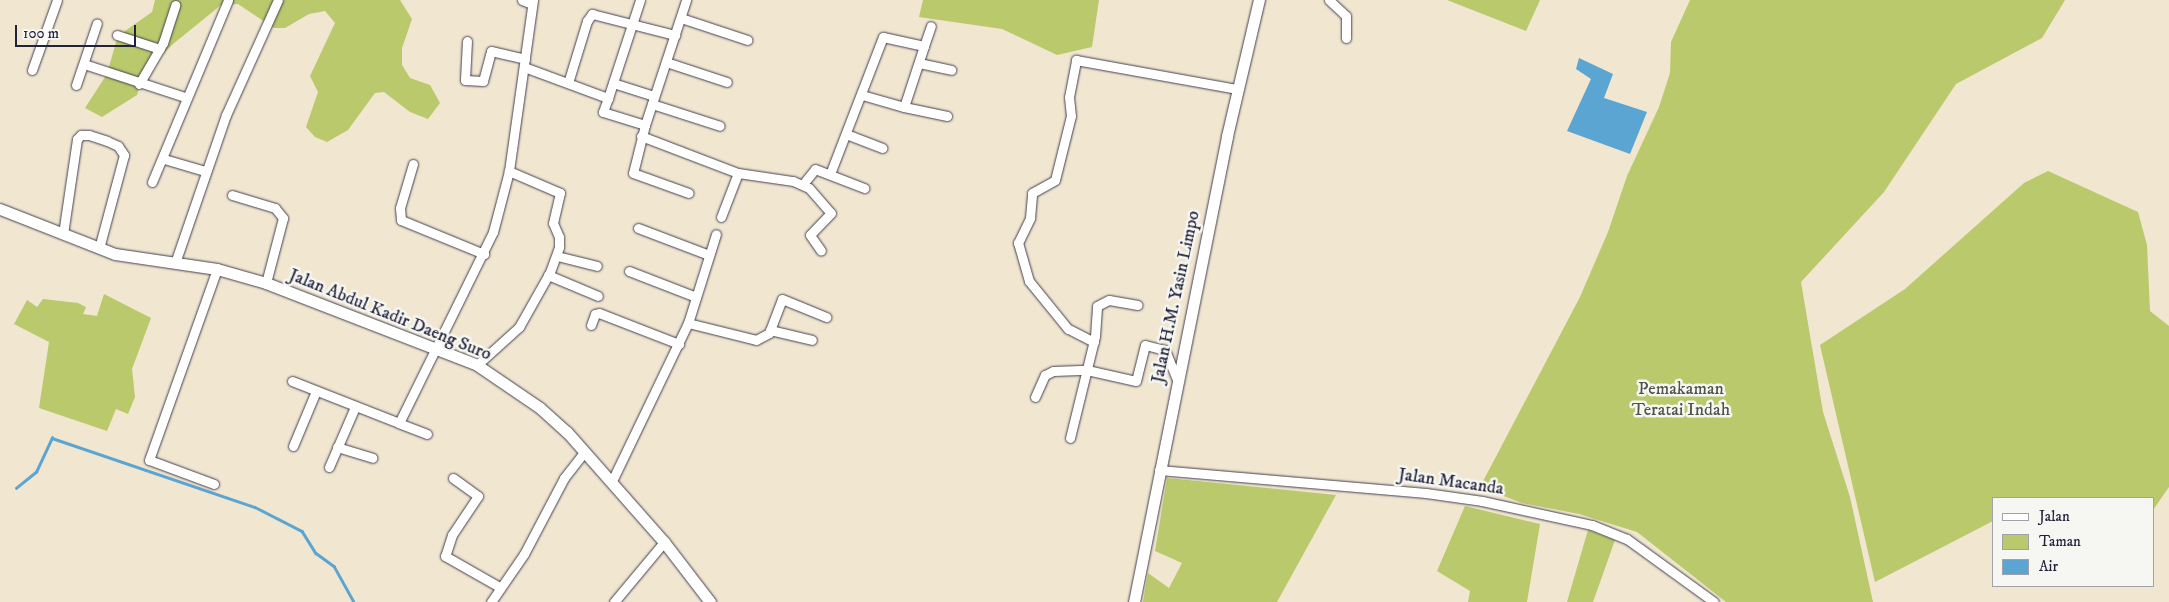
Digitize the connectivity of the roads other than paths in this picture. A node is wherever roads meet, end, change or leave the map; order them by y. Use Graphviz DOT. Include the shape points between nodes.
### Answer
graph roads {
  1 [pos="57,0"];
  2 [pos="228,0"];
  3 [pos="278,0"];
  4 [pos="522,0"];
  5 [pos="640,0"];
  6 [pos="686,0"];
  7 [pos="1259,0"];
  8 [pos="1329,0"];
  9 [pos="532,2"];
  10 [pos="175,5"];
  11 [pos="681,18"];
  12 [pos="97,23"];
  13 [pos="632,23"];
  14 [pos="931,26"];
  15 [pos="117,35"];
  16 [pos="675,35"];
  17 [pos="1346,38"];
  18 [pos="747,40"];
  19 [pos="467,41"];
  20 [pos="924,46"];
  21 [pos="160,49"];
  22 [pos="666,62"];
  23 [pos="524,63"];
  24 [pos="918,63"];
  25 [pos="84,64"];
  26 [pos="32,70"];
  27 [pos="951,70"];
  28 [pos="613,82"];
  29 [pos="727,82"];
  30 [pos="139,84"];
  31 [pos="568,84"];
  32 [pos="76,85"];
  33 [pos="1237,89"];
  34 [pos="862,95"];
  35 [pos="185,97"];
  36 [pos="608,98"];
  37 [pos="653,100"];
  38 [pos="904,107"];
  39 [pos="947,116"];
  40 [pos="645,125"];
  41 [pos="720,126"];
  42 [pos="846,134"];
  43 [pos="641,136"];
  44 [pos="882,148"];
  45 [pos="164,159"];
  46 [pos="413,164"];
  47 [pos="205,171"];
  48 [pos="509,171"];
  49 [pos="738,173"];
  50 [pos="830,174"];
  51 [pos="152,182"];
  52 [pos="803,184"];
  53 [pos="864,188"];
  54 [pos="689,193"];
  55 [pos="232,195"];
  56 [pos="0,209"];
  57 [pos="721,217"];
  58 [pos="638,228"];
  59 [pos="63,234"];
  60 [pos="716,234"];
  61 [pos="99,248"];
  62 [pos="821,251"];
  63 [pos="484,254"];
  64 [pos="710,254"];
  65 [pos="558,256"];
  66 [pos="176,263"];
  67 [pos="597,266"];
  68 [pos="216,269"];
  69 [pos="629,271"];
  70 [pos="548,275"];
  71 [pos="266,283"];
  72 [pos="598,296"];
  73 [pos="696,297"];
  74 [pos="1138,305"];
  75 [pos="826,317"];
  76 [pos="688,324"];
  77 [pos="591,325"];
  78 [pos="770,330"];
  79 [pos="812,340"];
  80 [pos="1094,342"];
  81 [pos="679,344"];
  82 [pos="436,349"];
  83 [pos="477,365"];
  84 [pos="1088,370"];
  85 [pos="1177,380"];
  86 [pos="292,381"];
  87 [pos="316,391"];
  88 [pos="1035,397"];
  89 [pos="355,406"];
  90 [pos="399,423"];
  91 [pos="427,434"];
  92 [pos="1070,438"];
  93 [pos="293,446"];
  94 [pos="337,447"];
  95 [pos="584,452"];
  96 [pos="372,458"];
  97 [pos="329,467"];
  98 [pos="1160,470"];
  99 [pos="453,478"];
  100 [pos="612,481"];
  101 [pos="214,484"];
  102 [pos="664,542"];
  103 [pos="501,588"];
  104 [pos="491,602"];
  105 [pos="614,602"];
  106 [pos="710,602"];
  107 [pos="1134,602"];
  108 [pos="1714,602"];
  1 -- 26 [label="street"];
  2 -- 35 [label="street"];
  3 -- 47 [label="street" via="226,115"];
  4 -- 9 [label="street"];
  5 -- 13 [label="street"];
  6 -- 11 [label="street"];
  7 -- 33 [label="main road, Jalan H.M. Yasin Limpo"];
  8 -- 17 [label="street" via="1346,16"];
  9 -- 23 [label="street"];
  10 -- 21 [label="street"];
  11 -- 16 [label="street"];
  11 -- 18 [label="street"];
  12 -- 25 [label="street"];
  13 -- 16 [label="street"];
  13 -- 28 [label="street"];
  13 -- 31 [label="street" via="595,14 589,16"];
  14 -- 20 [label="street"];
  15 -- 21 [label="street"];
  16 -- 22 [label="street"];
  19 -- 23 [label="street" via="464,80 483,81 491,51"];
  20 -- 24 [label="street"];
  20 -- 34 [label="street" via="884,36"];
  21 -- 30 [label="street"];
  22 -- 29 [label="street"];
  22 -- 37 [label="street"];
  23 -- 31 [label="street"];
  23 -- 48 [label="street"];
  24 -- 27 [label="street"];
  24 -- 38 [label="street"];
  25 -- 30 [label="street"];
  25 -- 32 [label="street"];
  28 -- 36 [label="street"];
  28 -- 37 [label="street"];
  30 -- 35 [label="street"];
  31 -- 36 [label="street"];
  33 -- 80 [label="street" via="1076,60 1069,97 1070,116 1055,180 1032,193 1030,218 1018,244 1030,281 1068,329"];
  33 -- 85 [label="main road, Jalan H.M. Yasin Limpo"];
  34 -- 38 [label="street"];
  34 -- 42 [label="street"];
  35 -- 45 [label="street"];
  36 -- 40 [label="street" via="603,112"];
  37 -- 40 [label="street"];
  37 -- 41 [label="street"];
  38 -- 39 [label="street"];
  40 -- 43 [label="street"];
  42 -- 44 [label="street"];
  42 -- 50 [label="street"];
  43 -- 49 [label="street"];
  43 -- 54 [label="street" via="633,173"];
  45 -- 47 [label="street"];
  45 -- 51 [label="street"];
  46 -- 63 [label="street" via="400,208 401,220"];
  47 -- 66 [label="street"];
  48 -- 63 [label="street"];
  48 -- 65 [label="street" via="560,193 553,223 559,237"];
  49 -- 52 [label="street"];
  49 -- 57 [label="street"];
  50 -- 52 [label="street" via="813,169"];
  50 -- 53 [label="street"];
  52 -- 62 [label="street" via="816,193 831,213 809,237"];
  55 -- 71 [label="street" via="275,208 283,218"];
  56 -- 59 [label="main road, Jalan Abdul Kadir Daeng Suro"];
  58 -- 64 [label="street"];
  59 -- 61 [label="main road, Jalan Abdul Kadir Daeng Suro"];
  59 -- 61 [label="street" via="77,139 81,135 107,141 118,146 124,155"];
  60 -- 64 [label="street"];
  61 -- 66 [label="main road, Jalan Abdul Kadir Daeng Suro" via="129,257"];
  63 -- 82 [label="street"];
  64 -- 73 [label="street"];
  65 -- 67 [label="street"];
  65 -- 70 [label="street"];
  66 -- 68 [label="main road, Jalan Abdul Kadir Daeng Suro"];
  68 -- 71 [label="main road, Jalan Abdul Kadir Daeng Suro"];
  68 -- 101 [label="street" via="149,460"];
  69 -- 73 [label="street"];
  70 -- 72 [label="street"];
  70 -- 83 [label="street" via="519,327"];
  71 -- 82 [label="main road, Jalan Abdul Kadir Daeng Suro"];
  73 -- 76 [label="street"];
  74 -- 80 [label="street" via="1118,300 1099,303 1095,310"];
  75 -- 78 [label="street" via="782,299"];
  76 -- 78 [label="street" via="756,340"];
  76 -- 81 [label="street"];
  77 -- 81 [label="street" via="595,314 599,313"];
  78 -- 79 [label="street"];
  80 -- 84 [label="street"];
  81 -- 100 [label="street"];
  82 -- 83 [label="main road, Jalan Abdul Kadir Daeng Suro"];
  82 -- 90 [label="street"];
  83 -- 95 [label="main road, Jalan Abdul Kadir Daeng Suro" via="540,408"];
  84 -- 85 [label="street" via="1136,381 1145,345 1165,350"];
  84 -- 88 [label="street" via="1053,371 1045,375"];
  84 -- 92 [label="street"];
  85 -- 98 [label="main road, Jalan H.M. Yasin Limpo"];
  86 -- 87 [label="street"];
  87 -- 89 [label="street"];
  87 -- 93 [label="street"];
  89 -- 90 [label="street"];
  89 -- 94 [label="street"];
  90 -- 91 [label="street"];
  94 -- 96 [label="street"];
  94 -- 97 [label="street"];
  95 -- 100 [label="main road, Jalan Abdul Kadir Daeng Suro"];
  95 -- 103 [label="street" via="564,478 546,515"];
  98 -- 107 [label="main road, Jalan H.M. Yasin Limpo"];
  98 -- 108 [label="street, Jalan Macanda" via="1426,492 1592,525 1627,539"];
  99 -- 103 [label="street" via="478,496 452,536 445,556"];
  100 -- 102 [label="main road, Jalan Abdul Kadir Daeng Suro"];
  102 -- 105 [label="street"];
  102 -- 106 [label="main road, Jalan Abdul Kadir Daeng Suro"];
  103 -- 104 [label="street"];
}
